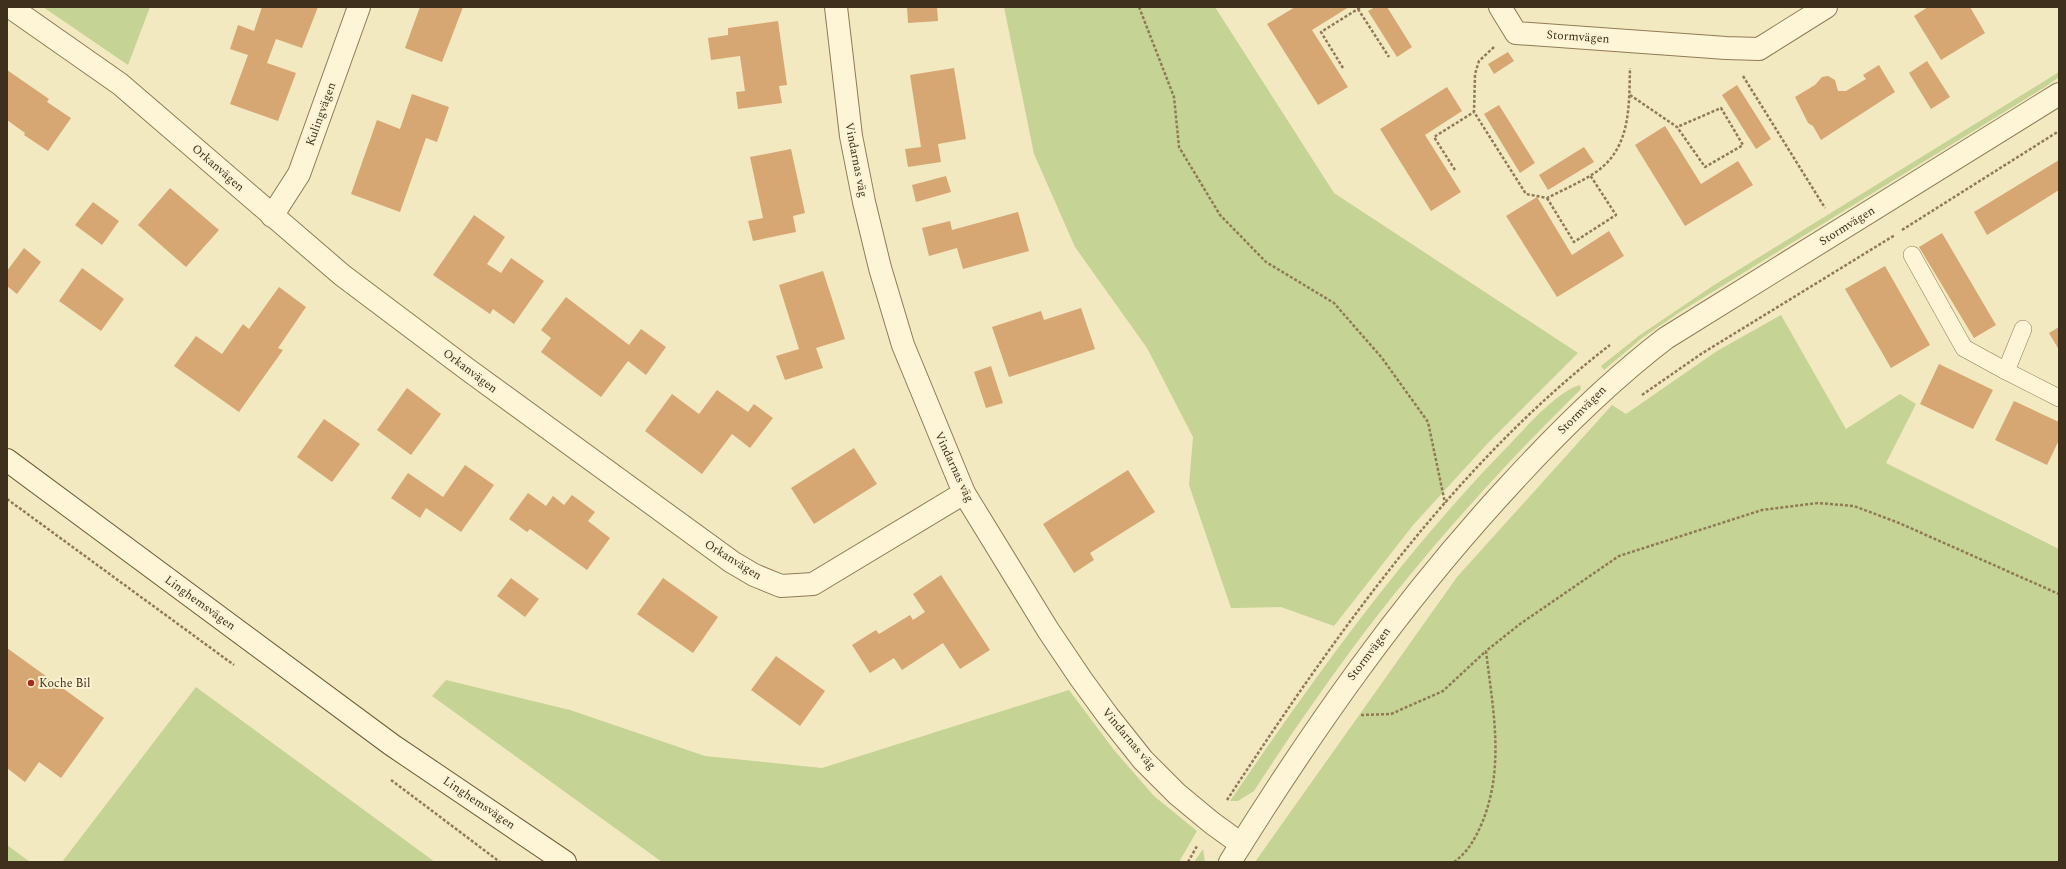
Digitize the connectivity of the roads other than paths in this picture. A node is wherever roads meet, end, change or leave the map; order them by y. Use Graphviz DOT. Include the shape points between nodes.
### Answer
graph roads {
  1 [pos="10,7"];
  2 [pos="359,7"];
  3 [pos="836,7"];
  4 [pos="1500,7"];
  5 [pos="1826,7"];
  6 [pos="2059,94"];
  7 [pos="272,216"];
  8 [pos="1912,255"];
  9 [pos="2024,330"];
  10 [pos="2006,371"];
  11 [pos="2059,398"];
  12 [pos="7,460"];
  13 [pos="964,493"];
  14 [pos="392,745"];
  15 [pos="1236,853"];
  16 [pos="537,862"];
  17 [pos="565,862"];
  1 -- 7 [label="street, Orkanvägen" via="120,84"];
  2 -- 7 [label="street, Kulingvägen" via="299,174"];
  3 -- 13 [label="street, Vindarnas väg" via="851,136 880,268 903,345"];
  4 -- 5 [label="street, Stormvägen" via="1516,32 1759,49"];
  6 -- 15 [label="street, Stormvägen" via="1666,338 1608,385 1534,458 1400,613 1324,716"];
  7 -- 13 [label="street, Orkanvägen" via="342,275 467,369 754,576 781,586 813,584"];
  8 -- 10 [label="lane" via="1964,348"];
  9 -- 10 [label="lane"];
  10 -- 11 [label="lane"];
  12 -- 14 [label="street, Linghemsvägen"];
  13 -- 15 [label="street, Vindarnas väg" via="1080,679 1143,760 1177,794 1212,823"];
  14 -- 16 [label="street, Linghemsvägen"];
  14 -- 17 [label="street, Linghemsvägen"];
}
